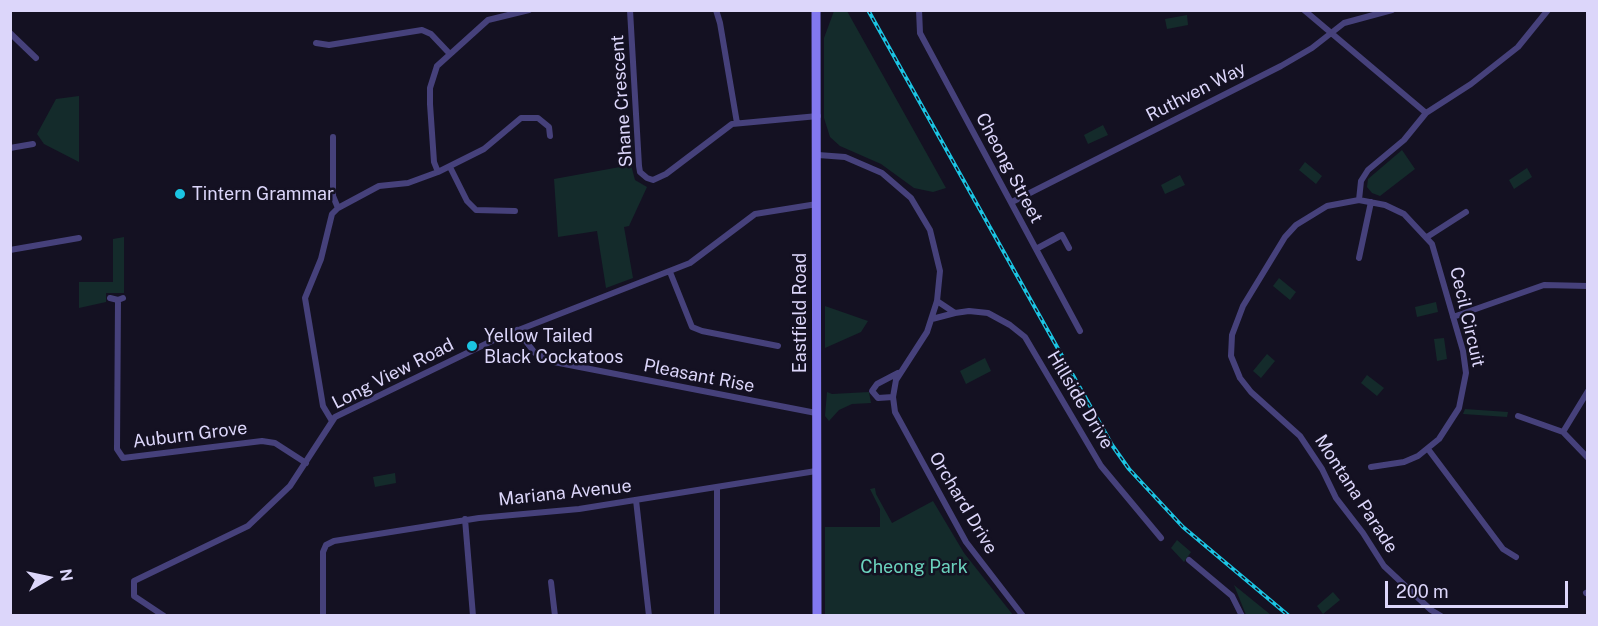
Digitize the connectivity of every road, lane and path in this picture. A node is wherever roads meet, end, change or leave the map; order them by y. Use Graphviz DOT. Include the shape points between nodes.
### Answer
graph roads {
  1 [pos="529,10"];
  2 [pos="630,10"];
  3 [pos="716,10"];
  4 [pos="816,10"];
  5 [pos="1304,10"];
  6 [pos="1392,10"];
  7 [pos="1548,10"];
  8 [pos="919,13"];
  9 [pos="10,33"];
  10 [pos="1330,33"];
  11 [pos="316,43"];
  12 [pos="448,53"];
  13 [pos="36,58"];
  14 [pos="1426,113"];
  15 [pos="818,116"];
  16 [pos="737,123"];
  17 [pos="550,136"];
  18 [pos="333,137"];
  19 [pos="33,144"];
  20 [pos="10,148"];
  21 [pos="818,155"];
  22 [pos="450,166"];
  23 [pos="438,172"];
  24 [pos="1359,200"];
  25 [pos="1011,202"];
  26 [pos="1371,202"];
  27 [pos="817,204"];
  28 [pos="338,207"];
  29 [pos="515,211"];
  30 [pos="1466,212"];
  31 [pos="1427,237"];
  32 [pos="80,238"];
  33 [pos="1069,248"];
  34 [pos="1036,249"];
  35 [pos="10,250"];
  36 [pos="1359,258"];
  37 [pos="670,272"];
  38 [pos="1587,286"];
  39 [pos="110,298"];
  40 [pos="937,301"];
  41 [pos="955,314"];
  42 [pos="1453,317"];
  43 [pos="933,319"];
  44 [pos="518,330"];
  45 [pos="1080,331"];
  46 [pos="778,346"];
  47 [pos="898,373"];
  48 [pos="1587,391"];
  49 [pos="893,397"];
  50 [pos="816,413"];
  51 [pos="1518,416"];
  52 [pos="332,421"];
  53 [pos="1563,432"];
  54 [pos="1428,449"];
  55 [pos="1587,458"];
  56 [pos="306,463"];
  57 [pos="1371,467"];
  58 [pos="816,471"];
  59 [pos="717,488"];
  60 [pos="636,500"];
  61 [pos="465,519"];
  62 [pos="1161,538"];
  63 [pos="1516,557"];
  64 [pos="1189,560"];
  65 [pos="551,582"];
  66 [pos="164,615"];
  67 [pos="323,615"];
  68 [pos="473,615"];
  69 [pos="555,615"];
  70 [pos="649,615"];
  71 [pos="717,615"];
  72 [pos="817,615"];
  73 [pos="1023,615"];
  74 [pos="1242,615"];
  75 [pos="1441,615"];
  1 -- 12 [label="street" via="488,20"];
  2 -- 16 [label="street, Shane Crescent" via="642,175 652,180 660,178"];
  3 -- 16 [label="street"];
  4 -- 15 [label="main road, Eastfield Road"];
  5 -- 10 [label="street"];
  6 -- 10 [label="street, Ruthven Way" via="1344,23"];
  7 -- 14 [label="street" via="1518,47"];
  8 -- 25 [label="street, Cheong Street" via="920,33"];
  9 -- 13 [label="street"];
  10 -- 14 [label="street"];
  10 -- 25 [label="street, Ruthven Way" via="1281,66"];
  11 -- 12 [label="street" via="329,45 422,30"];
  12 -- 23 [label="street" via="437,66 430,88 434,162"];
  14 -- 24 [label="street" via="1404,140 1363,174"];
  15 -- 16 [label="street"];
  15 -- 21 [label="main road, Eastfield Road"];
  17 -- 22 [label="street" via="549,127 538,118 521,118 484,150"];
  18 -- 28 [label="street" via="333,196"];
  19 -- 20 [label="street"];
  21 -- 27 [label="main road, Eastfield Road"];
  21 -- 40 [label="street" via="864,164 911,198 934,240 940,271"];
  22 -- 23 [label="street"];
  22 -- 29 [label="street" via="471,206 484,211"];
  23 -- 28 [label="street" via="408,183 379,186"];
  24 -- 26 [label="street, Cecil Circuit"];
  24 -- 75 [label="street, Montana Parade" via="1327,207 1296,225 1286,237 1243,306 1232,335 1231,356 1251,392 1300,436 1377,557"];
  25 -- 34 [label="street, Cheong Street"];
  26 -- 31 [label="street, Cecil Circuit" via="1404,214"];
  26 -- 36 [label="street"];
  27 -- 37 [label="street, Long View Road" via="755,213 690,263"];
  27 -- 50 [label="main road, Eastfield Road"];
  28 -- 52 [label="street" via="332,214 321,259 305,298 323,406"];
  30 -- 31 [label="street"];
  31 -- 42 [label="street, Cecil Circuit" via="1436,252"];
  32 -- 35 [label="street"];
  33 -- 34 [label="street" via="1062,235"];
  34 -- 45 [label="street, Cheong Street"];
  37 -- 44 [label="street, Long View Road"];
  37 -- 46 [label="street" via="692,327"];
  38 -- 42 [label="street" via="1545,285"];
  39 -- 56 [label="street, Auburn Grove" via="121,299 117,449 123,458 262,441 275,443"];
  40 -- 41 [label="street"];
  40 -- 43 [label="street"];
  41 -- 43 [label="street, Hillside Drive"];
  41 -- 62 [label="street, Hillside Drive" via="988,313 1025,337 1101,466"];
  42 -- 54 [label="street, Cecil Circuit" via="1465,362 1463,395 1449,427"];
  43 -- 47 [label="street"];
  44 -- 50 [label="street, Pleasant Rise" via="535,353 554,362"];
  44 -- 52 [label="street, Long View Road"];
  47 -- 49 [label="street"];
  47 -- 49 [label="street" via="872,391 876,397"];
  48 -- 53 [label="street"];
  49 -- 73 [label="street, Orchard Drive" via="903,429 954,522"];
  50 -- 58 [label="main road, Eastfield Road"];
  51 -- 53 [label="street"];
  52 -- 56 [label="street, Long View Road"];
  53 -- 55 [label="street"];
  54 -- 57 [label="street, Cecil Circuit" via="1404,462"];
  54 -- 63 [label="street" via="1503,549"];
  56 -- 66 [label="street, Long View Road" via="290,486 248,526 136,579 134,596"];
  58 -- 59 [label="street, Mariana Avenue"];
  58 -- 72 [label="main road, Eastfield Road"];
  59 -- 60 [label="street, Mariana Avenue"];
  59 -- 71 [label="street"];
  60 -- 61 [label="street, Mariana Avenue"];
  60 -- 70 [label="street"];
  61 -- 67 [label="street, Mariana Avenue" via="328,543 323,552"];
  61 -- 68 [label="street"];
  64 -- 74 [label="street" via="1232,596"];
  65 -- 69 [label="street"];
}
